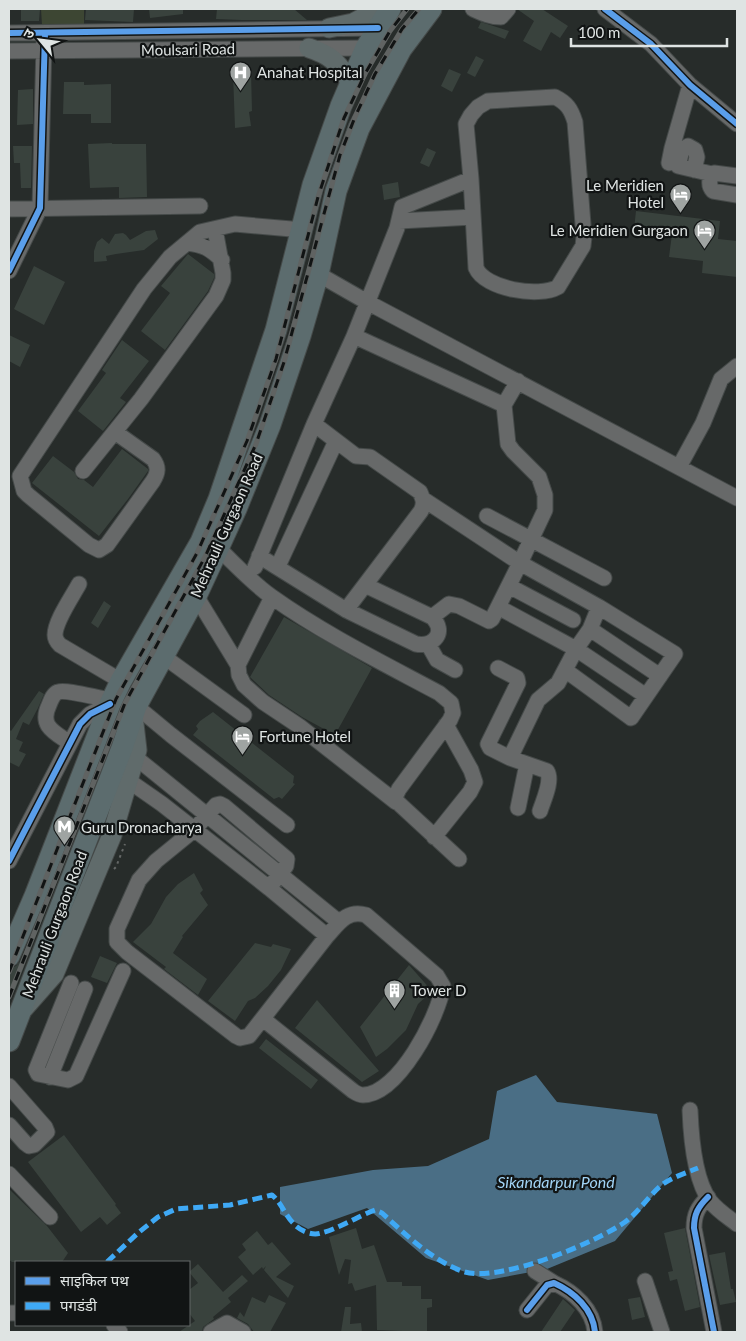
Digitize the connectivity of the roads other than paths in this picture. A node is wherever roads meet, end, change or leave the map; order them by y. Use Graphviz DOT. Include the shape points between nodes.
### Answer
graph roads {
  1 [pos="390,9"];
  2 [pos="432,9"];
  3 [pos="473,9"];
  4 [pos="508,9"];
  5 [pos="604,9"];
  6 [pos="379,18"];
  7 [pos="329,28"];
  8 [pos="137,30"];
  9 [pos="45,32"];
  10 [pos="9,33"];
  11 [pos="309,48"];
  12 [pos="366,48"];
  13 [pos="137,50"];
  14 [pos="9,51"];
  15 [pos="44,51"];
  16 [pos="351,82"];
  17 [pos="690,85"];
  18 [pos="737,124"];
  19 [pos="669,162"];
  20 [pos="694,170"];
  21 [pos="712,174"];
  22 [pos="737,176"];
  23 [pos="471,179"];
  24 [pos="737,195"];
  25 [pos="200,206"];
  26 [pos="40,208"];
  27 [pos="9,209"];
  28 [pos="400,214"];
  29 [pos="474,217"];
  30 [pos="215,229"];
  31 [pos="302,230"];
  32 [pos="187,243"];
  33 [pos="222,260"];
  34 [pos="9,271"];
  35 [pos="318,274"];
  36 [pos="367,302"];
  37 [pos="276,330"];
  38 [pos="300,336"];
  39 [pos="354,336"];
  40 [pos="737,366"];
  41 [pos="518,381"];
  42 [pos="504,405"];
  43 [pos="314,424"];
  44 [pos="115,432"];
  45 [pos="336,440"];
  46 [pos="679,467"];
  47 [pos="84,471"];
  48 [pos="737,498"];
  49 [pos="423,499"];
  50 [pos="487,516"];
  51 [pos="530,540"];
  52 [pos="218,548"];
  53 [pos="520,563"];
  54 [pos="278,566"];
  55 [pos="604,578"];
  56 [pos="79,584"];
  57 [pos="365,585"];
  58 [pos="509,586"];
  59 [pos="196,596"];
  60 [pos="272,597"];
  61 [pos="498,607"];
  62 [pos="599,607"];
  63 [pos="346,610"];
  64 [pos="432,617"];
  65 [pos="572,620"];
  66 [pos="590,629"];
  67 [pos="428,644"];
  68 [pos="576,649"];
  69 [pos="163,656"];
  70 [pos="238,665"];
  71 [pos="498,668"];
  72 [pos="455,670"];
  73 [pos="565,670"];
  74 [pos="660,676"];
  75 [pos="121,681"];
  76 [pos="646,696"];
  77 [pos="111,702"];
  78 [pos="134,711"];
  79 [pos="244,715"];
  80 [pos="446,725"];
  81 [pos="70,743"];
  82 [pos="136,757"];
  83 [pos="510,758"];
  84 [pos="526,764"];
  85 [pos="129,781"];
  86 [pos="396,802"];
  87 [pos="518,808"];
  88 [pos="540,811"];
  89 [pos="206,816"];
  90 [pos="287,825"];
  91 [pos="194,830"];
  92 [pos="434,837"];
  93 [pos="459,859"];
  94 [pos="9,861"];
  95 [pos="280,874"];
  96 [pos="269,888"];
  97 [pos="339,922"];
  98 [pos="327,936"];
  99 [pos="9,956"];
  100 [pos="124,971"];
  101 [pos="54,974"];
  102 [pos="71,983"];
  103 [pos="85,989"];
  104 [pos="110,999"];
  105 [pos="20,1013"];
  106 [pos="263,1019"];
  107 [pos="9,1041"];
  108 [pos="50,1077"];
  109 [pos="9,1086"];
  110 [pos="690,1110"];
  111 [pos="9,1125"];
  112 [pos="9,1174"];
  113 [pos="708,1197"];
  114 [pos="50,1217"];
  115 [pos="737,1224"];
  116 [pos="535,1271"];
  117 [pos="645,1281"];
  118 [pos="554,1283"];
  119 [pos="527,1310"];
  120 [pos="211,1332"];
  121 [pos="243,1332"];
  122 [pos="595,1332"];
  123 [pos="662,1332"];
  124 [pos="714,1332"];
  1 -- 6 [label="highway, Mehrauli Gurgaon Road"];
  2 -- 35 [label="highway, Mehrauli Gurgaon Road" via="401,49 359,128 336,191"];
  3 -- 4 [label="street" via="496,17"];
  5 -- 17 [label="street" via="651,44"];
  6 -- 7 [label="main road"];
  6 -- 12 [label="highway, Mehrauli Gurgaon Road"];
  7 -- 8 [label="street, Moulsari Road"];
  8 -- 9 [label="street, Moulsari Road"];
  8 -- 13 [label="street"];
  9 -- 10 [label="street, Moulsari Road"];
  9 -- 15 [label="street"];
  11 -- 12 [label="street, Moulsari Road"];
  11 -- 13 [label="street, Moulsari Road"];
  11 -- 16 [label="main road" via="334,60"];
  12 -- 16 [label="highway, Mehrauli Gurgaon Road"];
  13 -- 15 [label="street, Moulsari Road"];
  14 -- 15 [label="street, Moulsari Road"];
  15 -- 26 [label="street"];
  16 -- 31 [label="highway, Mehrauli Gurgaon Road" via="313,185"];
  17 -- 18 [label="street"];
  17 -- 19 [label="street"];
  20 -- 21 [label="street"];
  21 -- 22 [label="street"];
  21 -- 24 [label="street" via="709,183 712,190"];
  23 -- 28 [label="street"];
  23 -- 29 [label="street"];
  23 -- 29 [label="street" via="466,124 478,107 488,101 555,97 572,110 584,237 583,246 558,288 519,292 484,280 476,268"];
  25 -- 26 [label="street"];
  26 -- 27 [label="street"];
  26 -- 34 [label="street"];
  28 -- 29 [label="street"];
  28 -- 36 [label="street"];
  30 -- 31 [label="street" via="236,224"];
  30 -- 32 [label="street" via="200,232"];
  30 -- 33 [label="street"];
  31 -- 37 [label="highway, Mehrauli Gurgaon Road"];
  32 -- 33 [label="street" via="202,244"];
  32 -- 44 [label="street" via="170,257 144,289 20,476 28,495 99,550 107,545 153,481 157,470 153,459"];
  33 -- 44 [label="street" via="223,280 216,296"];
  35 -- 36 [label="street"];
  35 -- 38 [label="highway, Mehrauli Gurgaon Road"];
  36 -- 39 [label="street"];
  36 -- 41 [label="street"];
  37 -- 38 [label="highway"];
  37 -- 75 [label="highway, Mehrauli Gurgaon Road" via="219,499 201,542"];
  38 -- 52 [label="highway, Mehrauli Gurgaon Road" via="270,425"];
  39 -- 42 [label="street"];
  39 -- 43 [label="street"];
  40 -- 46 [label="street" via="721,379 703,423"];
  41 -- 42 [label="street"];
  41 -- 46 [label="street"];
  42 -- 51 [label="street" via="508,444 539,476 545,495 545,510"];
  43 -- 45 [label="street"];
  43 -- 54 [label="street" via="257,562"];
  44 -- 47 [label="street"];
  45 -- 49 [label="street" via="356,456 370,457 420,492"];
  45 -- 54 [label="street"];
  46 -- 48 [label="street"];
  49 -- 53 [label="street"];
  49 -- 57 [label="street" via="421,511"];
  50 -- 51 [label="street"];
  51 -- 53 [label="street"];
  51 -- 55 [label="street"];
  52 -- 59 [label="highway, Mehrauli Gurgaon Road"];
  52 -- 60 [label="street"];
  53 -- 58 [label="street"];
  53 -- 62 [label="street"];
  54 -- 63 [label="street"];
  56 -- 75 [label="street" via="56,627 56,642"];
  57 -- 63 [label="street"];
  57 -- 64 [label="street"];
  58 -- 61 [label="street"];
  58 -- 65 [label="street"];
  59 -- 69 [label="highway, Mehrauli Gurgaon Road"];
  59 -- 70 [label="street"];
  60 -- 70 [label="street"];
  60 -- 80 [label="street" via="348,644 439,693 452,703 453,713"];
  61 -- 64 [label="street" via="488,621 449,604"];
  61 -- 68 [label="street"];
  62 -- 66 [label="street"];
  62 -- 74 [label="street" via="675,654"];
  63 -- 67 [label="street" via="416,644"];
  64 -- 67 [label="street" via="439,632"];
  66 -- 68 [label="street"];
  66 -- 74 [label="street"];
  67 -- 72 [label="street" via="437,660"];
  68 -- 73 [label="street"];
  68 -- 76 [label="street"];
  69 -- 78 [label="highway, Mehrauli Gurgaon Road"];
  69 -- 79 [label="street"];
  70 -- 86 [label="street" via="244,685 263,702"];
  71 -- 83 [label="street" via="517,678 518,683 488,744"];
  73 -- 76 [label="street" via="631,718"];
  73 -- 83 [label="street" via="558,683 538,700"];
  74 -- 76 [label="street"];
  75 -- 77 [label="highway, Mehrauli Gurgaon Road"];
  77 -- 81 [label="street" via="85,718"];
  77 -- 81 [label="street" via="70,692 58,692 53,696 45,719 48,726"];
  77 -- 99 [label="highway, Mehrauli Gurgaon Road"];
  78 -- 82 [label="main road"];
  78 -- 90 [label="street" via="171,735"];
  78 -- 105 [label="highway, Mehrauli Gurgaon Road"];
  80 -- 86 [label="street" via="394,796"];
  80 -- 92 [label="street" via="475,782"];
  81 -- 94 [label="street"];
  82 -- 85 [label="main road"];
  82 -- 89 [label="street"];
  83 -- 84 [label="street"];
  84 -- 87 [label="street"];
  84 -- 88 [label="street" via="549,774"];
  85 -- 91 [label="street"];
  85 -- 101 [label="main road" via="112,835"];
  86 -- 92 [label="street"];
  89 -- 91 [label="street"];
  89 -- 95 [label="street"];
  91 -- 96 [label="street"];
  91 -- 106 [label="street" via="156,861 139,880 117,929 117,942 236,1036 249,1036"];
  92 -- 93 [label="street"];
  95 -- 96 [label="street"];
  95 -- 97 [label="street"];
  96 -- 98 [label="street"];
  97 -- 98 [label="street"];
  97 -- 106 [label="street" via="351,913 366,915 442,982 442,992 421,1042 404,1068 374,1094 361,1096"];
  98 -- 106 [label="street"];
  100 -- 104 [label="street"];
  101 -- 102 [label="street"];
  101 -- 105 [label="main road"];
  102 -- 103 [label="street"];
  102 -- 108 [label="street" via="36,1067 37,1072"];
  103 -- 104 [label="street"];
  103 -- 108 [label="street"];
  104 -- 108 [label="street" via="76,1076 68,1080"];
  105 -- 107 [label="highway, Mehrauli Gurgaon Road"];
  109 -- 111 [label="street" via="47,1132 29,1146"];
  110 -- 113 [label="street" via="694,1153"];
  112 -- 114 [label="street"];
  113 -- 115 [label="street" via="720,1212"];
  113 -- 124 [label="street" via="698,1207 694,1228"];
  116 -- 118 [label="street"];
  117 -- 123 [label="street"];
  118 -- 119 [label="street" via="547,1285"];
  118 -- 122 [label="street" via="583,1304 592,1318"];
  120 -- 121 [label="street" via="227,1323"];
}
